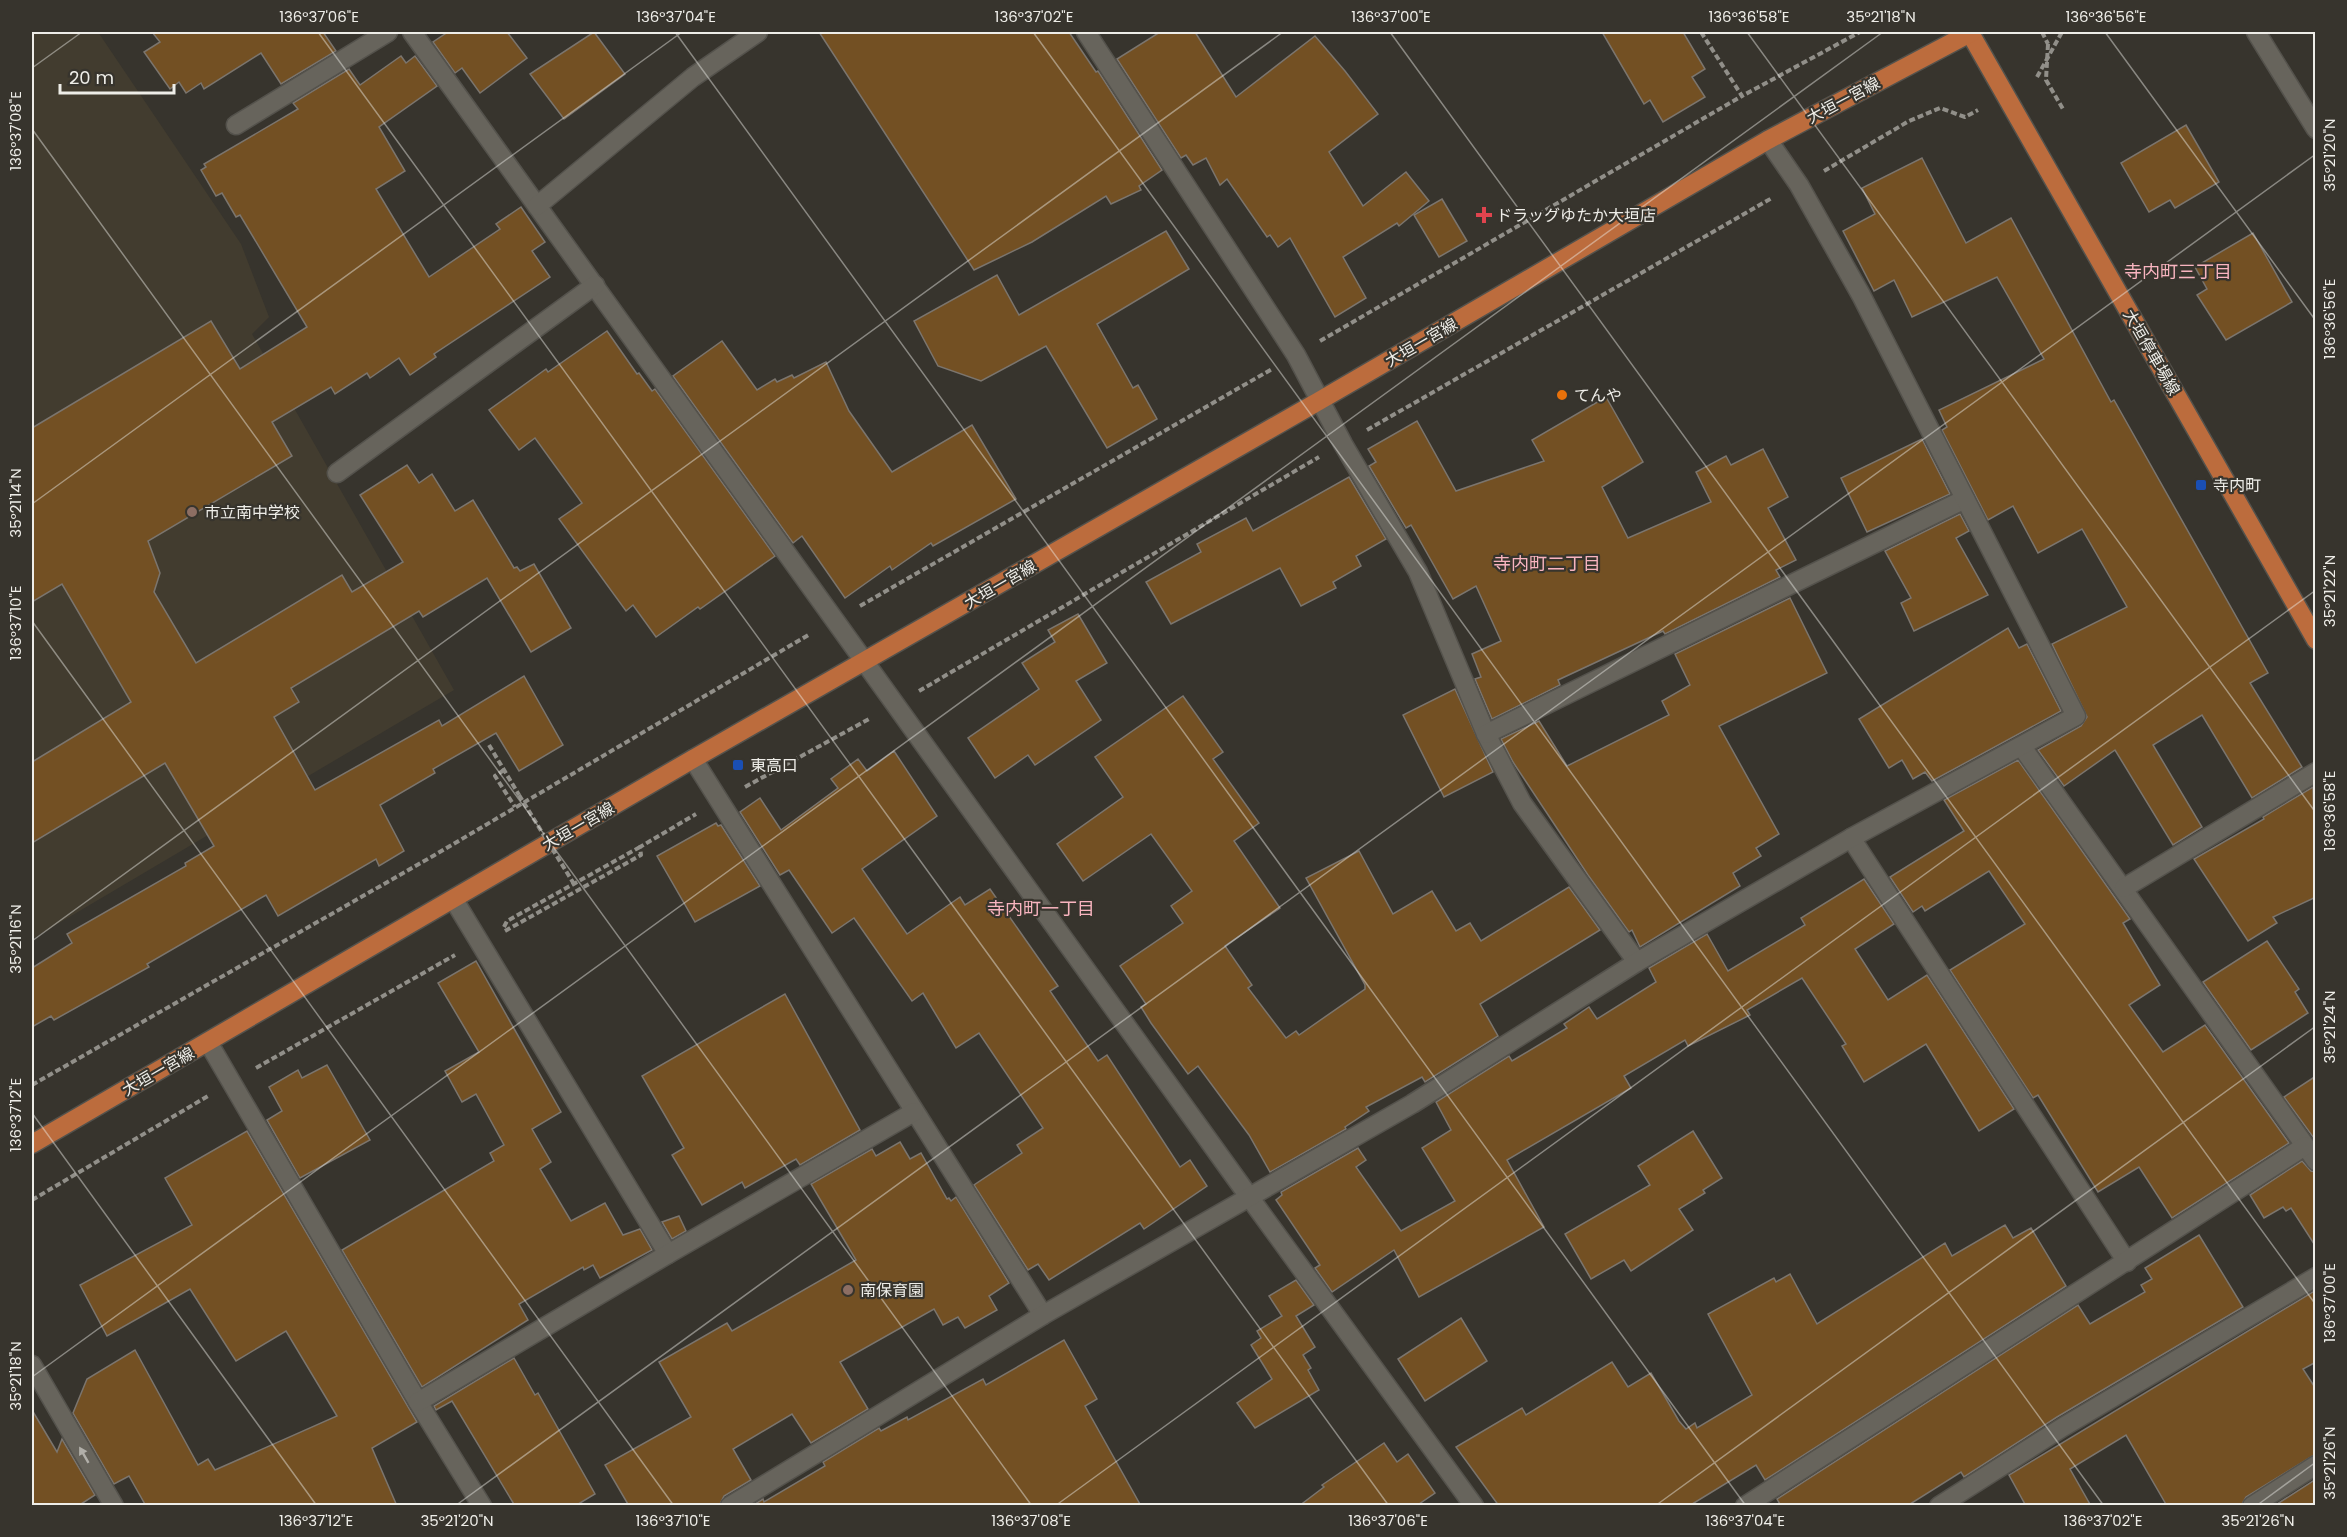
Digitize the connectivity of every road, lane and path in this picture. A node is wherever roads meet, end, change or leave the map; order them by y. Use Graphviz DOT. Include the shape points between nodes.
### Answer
graph roads {
  1 [pos="388,32"];
  2 [pos="412,32"];
  3 [pos="758,32"];
  4 [pos="1086,32"];
  5 [pos="1701,32"];
  6 [pos="1860,32"];
  7 [pos="1971,32"];
  8 [pos="2042,32"];
  9 [pos="2062,32"];
  10 [pos="2256,32"];
  11 [pos="2037,77"];
  12 [pos="2063,109"];
  13 [pos="1978,110"];
  14 [pos="236,125"];
  15 [pos="2316,129"];
  16 [pos="1768,140"];
  17 [pos="1799,185"];
  18 [pos="537,206"];
  19 [pos="596,285"];
  20 [pos="1319,401"];
  21 [pos="1343,444"];
  22 [pos="337,473"];
  23 [pos="1965,499"];
  24 [pos="817,630"];
  25 [pos="2316,640"];
  26 [pos="864,662"];
  27 [pos="916,693"];
  28 [pos="1486,734"];
  29 [pos="489,745"];
  30 [pos="2022,747"];
  31 [pos="693,759"];
  32 [pos="504,770"];
  33 [pos="2316,772"];
  34 [pos="515,807"];
  35 [pos="1851,838"];
  36 [pos="640,847"];
  37 [pos="574,884"];
  38 [pos="2124,888"];
  39 [pos="454,900"];
  40 [pos="507,921"];
  41 [pos="1637,962"];
  42 [pos="208,1042"];
  43 [pos="32,1085"];
  44 [pos="914,1112"];
  45 [pos="32,1144"];
  46 [pos="2305,1146"];
  47 [pos="2316,1161"];
  48 [pos="1250,1198"];
  49 [pos="668,1254"];
  50 [pos="2127,1262"];
  51 [pos="2316,1278"];
  52 [pos="1043,1315"];
  53 [pos="32,1365"];
  54 [pos="418,1402"];
  55 [pos="2316,1465"];
  56 [pos="114,1506"];
  57 [pos="482,1506"];
  58 [pos="730,1506"];
  59 [pos="1474,1506"];
  60 [pos="1745,1506"];
  61 [pos="1939,1506"];
  62 [pos="2252,1506"];
  1 -- 14 [label="street"];
  2 -- 18 [label="street"];
  3 -- 18 [label="street" via="693,78"];
  4 -- 20 [label="street" via="1296,355"];
  5 -- 6 [label="path" via="1742,96"];
  7 -- 16 [label="main road, 大垣一宮線"];
  7 -- 25 [label="main road, 大垣停車場線"];
  8 -- 12 [label="path, bridge" via="2048,44 2046,80"];
  9 -- 11 [label="path"];
  10 -- 15 [label="street"];
  13 -- 17 [label="path" via="1965,117 1940,108 1909,121"];
  16 -- 17 [label="street"];
  16 -- 20 [label="main road, 大垣一宮線"];
  17 -- 21 [label="path"];
  17 -- 23 [label="street" via="1861,295"];
  18 -- 19 [label="street"];
  19 -- 22 [label="street"];
  19 -- 26 [label="street"];
  20 -- 21 [label="street"];
  20 -- 26 [label="main road, 大垣一宮線"];
  21 -- 27 [label="path"];
  21 -- 28 [label="street" via="1418,572"];
  23 -- 28 [label="street"];
  23 -- 30 [label="street" via="2076,716"];
  24 -- 34 [label="path"];
  26 -- 31 [label="main road, 大垣一宮線"];
  26 -- 48 [label="street"];
  28 -- 41 [label="street" via="1522,803"];
  29 -- 32 [label="path"];
  30 -- 35 [label="street"];
  30 -- 38 [label="street"];
  31 -- 39 [label="main road, 大垣一宮線"];
  31 -- 44 [label="street"];
  32 -- 34 [label="path" via="495,776"];
  32 -- 37 [label="path, bridge"];
  33 -- 38 [label="street"];
  34 -- 43 [label="path"];
  35 -- 41 [label="street"];
  35 -- 50 [label="street"];
  36 -- 37 [label="path"];
  37 -- 40 [label="path"];
  38 -- 46 [label="street"];
  39 -- 42 [label="main road, 大垣一宮線"];
  39 -- 49 [label="street"];
  41 -- 48 [label="street" via="1412,1104"];
  42 -- 45 [label="main road, 大垣一宮線"];
  42 -- 54 [label="street"];
  44 -- 49 [label="street"];
  44 -- 52 [label="street"];
  46 -- 47 [label="street"];
  46 -- 50 [label="street"];
  48 -- 52 [label="street"];
  48 -- 59 [label="street"];
  49 -- 54 [label="street"];
  50 -- 60 [label="street"];
  51 -- 61 [label="street" via="2062,1427"];
  52 -- 58 [label="street"];
  56 -- 53 [label="street, one-way"];
  54 -- 57 [label="street"];
  55 -- 62 [label="street"];
}
